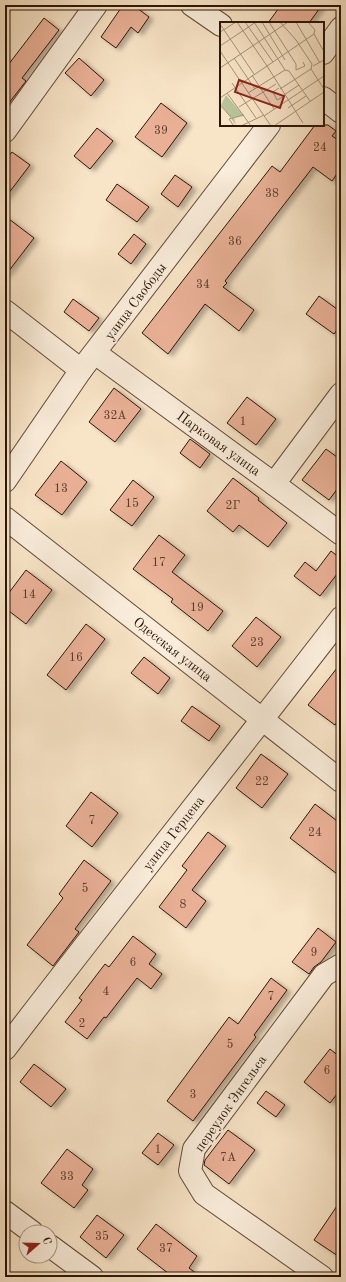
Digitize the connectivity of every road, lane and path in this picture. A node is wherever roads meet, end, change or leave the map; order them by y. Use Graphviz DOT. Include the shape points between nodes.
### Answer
graph roads {
  1 [pos="96,5"];
  2 [pos="192,5"];
  3 [pos="220,24"];
  4 [pos="341,28"];
  5 [pos="324,52"];
  6 [pos="324,99"];
  7 [pos="341,112"];
  8 [pos="268,126"];
  9 [pos="5,131"];
  10 [pos="5,311"];
  11 [pos="95,353"];
  12 [pos="81,370"];
  13 [pos="341,394"];
  14 [pos="5,481"];
  15 [pos="274,484"];
  16 [pos="5,518"];
  17 [pos="341,534"];
  18 [pos="341,618"];
  19 [pos="263,719"];
  20 [pos="341,780"];
  21 [pos="341,965"];
  22 [pos="5,1049"];
  23 [pos="5,1212"];
  24 [pos="21,1224"];
  25 [pos="58,1252"];
  26 [pos="92,1277"];
  27 [pos="322,1277"];
  1 -- 9 [label="street"];
  2 -- 3 [label="street"];
  4 -- 5 [label="street"];
  6 -- 7 [label="street"];
  8 -- 11 [label="street, улица Свободы"];
  10 -- 12 [label="street"];
  11 -- 12 [label="street, улица Свободы"];
  11 -- 15 [label="street, Парковая улица"];
  12 -- 14 [label="street, улица Свободы"];
  13 -- 15 [label="street"];
  15 -- 17 [label="street, Парковая улица"];
  16 -- 19 [label="street, Одесская улица"];
  18 -- 19 [label="street, улица Герцена"];
  19 -- 20 [label="street, Одесская улица"];
  19 -- 22 [label="street, улица Герцена"];
  21 -- 27 [label="street, переулок Энгельса" via="324,975 194,1149 190,1171 204,1194"];
  23 -- 24 [label="street"];
  25 -- 26 [label="street"];
}
